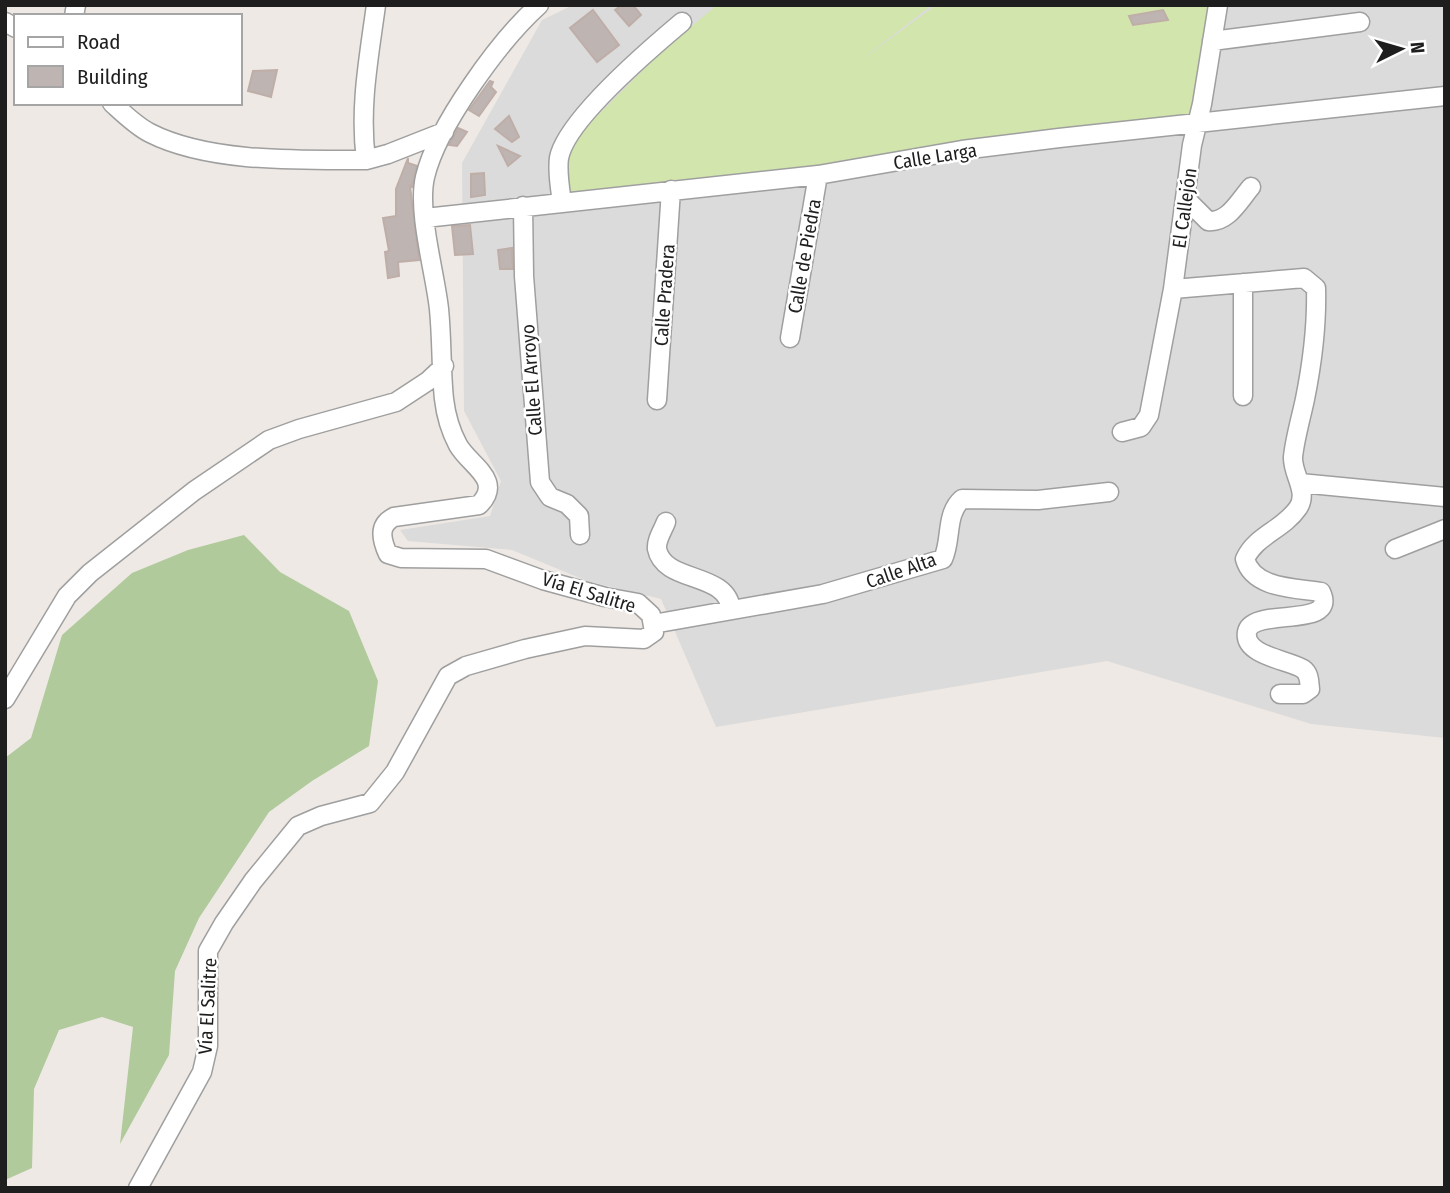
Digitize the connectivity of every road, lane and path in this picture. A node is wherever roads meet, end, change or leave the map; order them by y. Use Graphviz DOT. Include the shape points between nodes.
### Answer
graph roads {
  1 [pos="376,5"];
  2 [pos="539,5"];
  3 [pos="1218,5"];
  4 [pos="682,22"];
  5 [pos="1360,22"];
  6 [pos="1212,41"];
  7 [pos="1445,96"];
  8 [pos="114,105"];
  9 [pos="1198,122"];
  10 [pos="444,132"];
  11 [pos="366,160"];
  12 [pos="818,175"];
  13 [pos="1251,187"];
  14 [pos="671,190"];
  15 [pos="1186,199"];
  16 [pos="562,202"];
  17 [pos="523,206"];
  18 [pos="425,218"];
  19 [pos="1243,283"];
  20 [pos="1173,289"];
  21 [pos="790,338"];
  22 [pos="444,366"];
  23 [pos="1244,396"];
  24 [pos="657,400"];
  25 [pos="1122,432"];
  26 [pos="1300,483"];
  27 [pos="1109,492"];
  28 [pos="1445,497"];
  29 [pos="666,522"];
  30 [pos="1445,529"];
  31 [pos="580,535"];
  32 [pos="1395,549"];
  33 [pos="732,610"];
  34 [pos="653,624"];
  35 [pos="1280,694"];
  36 [pos="5,699"];
  37 [pos="138,1188"];
  1 -- 11 [label="street" via="365,83 362,133"];
  2 -- 10 [label="street, Vía El Salitre" via="470,88"];
  3 -- 6 [label="street, El Callejón"];
  4 -- 16 [label="street" via="633,65 570,135 559,158"];
  5 -- 6 [label="street"];
  6 -- 9 [label="street, El Callejón"];
  7 -- 9 [label="street, Calle Larga"];
  8 -- 11 [label="street" via="147,131 192,148"];
  9 -- 12 [label="street, Calle Larga" via="962,150"];
  9 -- 15 [label="street, El Callejón"];
  10 -- 11 [label="street"];
  10 -- 18 [label="street, Vía El Salitre" via="425,178"];
  12 -- 14 [label="street, Calle Larga"];
  12 -- 21 [label="street, Calle de Piedra"];
  13 -- 15 [label="street" via="1215,222 1208,221"];
  14 -- 16 [label="street, Calle Larga"];
  14 -- 24 [label="street, Calle Pradera"];
  15 -- 20 [label="street, El Callejón"];
  16 -- 17 [label="street, Calle Larga"];
  17 -- 18 [label="street, Calle Larga"];
  17 -- 31 [label="street, Calle El Arroyo" via="540,482 550,497 579,516"];
  18 -- 22 [label="street, Vía El Salitre"];
  19 -- 20 [label="street"];
  19 -- 23 [label="street"];
  19 -- 26 [label="street" via="1304,278 1316,288 1306,395 1293,458"];
  20 -- 25 [label="street, El Callejón" via="1150,412 1141,427"];
  22 -- 34 [label="street, Vía El Salitre" via="449,426 460,448 486,478 486,498 479,505 387,521 381,531 388,554 486,559 543,580 638,603 651,615"];
  22 -- 36 [label="street" via="397,402 269,440 194,491 67,596"];
  26 -- 28 [label="street"];
  26 -- 35 [label="street" via="1299,507 1262,537 1245,559 1254,575 1324,596 1320,610 1259,620 1247,632 1260,652 1303,669 1309,678 1310,689 1303,694"];
  27 -- 33 [label="street, Calle Alta" via="1038,500 962,499 953,511 943,559 822,594"];
  29 -- 33 [label="street" via="657,549 663,560 722,589"];
  30 -- 32 [label="street"];
  33 -- 34 [label="street, Calle Alta"];
  34 -- 37 [label="street, Vía El Salitre" via="654,632 644,639 584,636 466,666 448,676 395,772 370,803 298,826 253,881 208,951 208,1045 202,1072"];
}
